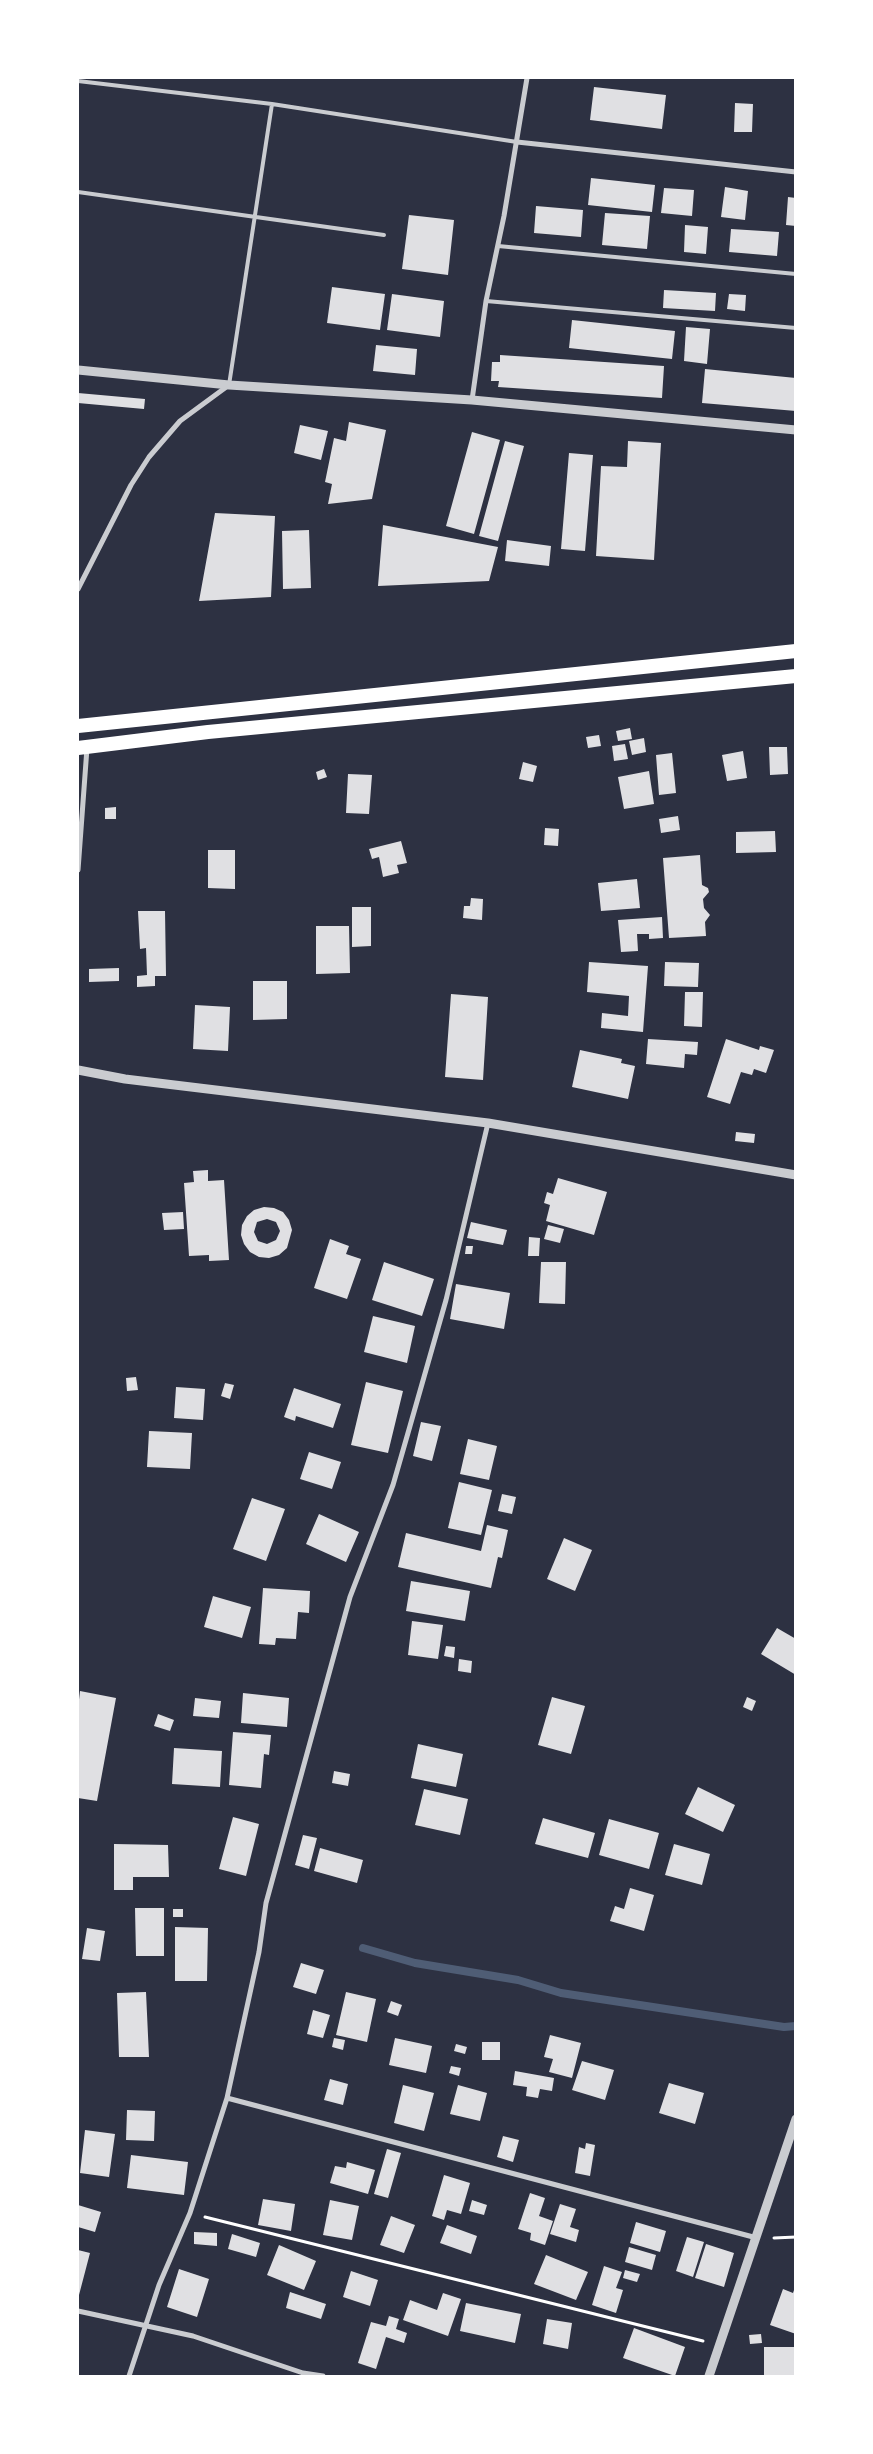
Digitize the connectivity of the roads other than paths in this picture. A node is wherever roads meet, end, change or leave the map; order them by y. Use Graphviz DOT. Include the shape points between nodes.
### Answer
graph roads {
  1 [pos="527,78"];
  2 [pos="78,81"];
  3 [pos="272,104"];
  4 [pos="517,142"];
  5 [pos="796,172"];
  6 [pos="78,192"];
  7 [pos="255,216"];
  8 [pos="384,235"];
  9 [pos="498,246"];
  10 [pos="796,274"];
  11 [pos="486,300"];
  12 [pos="796,328"];
  13 [pos="78,370"];
  14 [pos="229,385"];
  15 [pos="472,400"];
  16 [pos="796,430"];
  17 [pos="78,589"];
  18 [pos="796,651"];
  19 [pos="796,676"];
  20 [pos="78,726"];
  21 [pos="82,748"];
  22 [pos="78,870"];
  23 [pos="78,1070"];
  24 [pos="488,1123"];
  25 [pos="796,1175"];
  26 [pos="227,2098"];
  27 [pos="796,2119"];
  28 [pos="757,2238"];
  29 [pos="78,2311"];
  30 [pos="144,2326"];
  31 [pos="129,2376"];
  32 [pos="323,2376"];
  33 [pos="709,2376"];
  1 -- 4 [label="street"];
  2 -- 3 [label="lane"];
  3 -- 4 [label="lane"];
  3 -- 7 [label="lane"];
  4 -- 5 [label="street"];
  4 -- 9 [label="street"];
  6 -- 7 [label="lane"];
  7 -- 8 [label="lane"];
  7 -- 14 [label="lane"];
  9 -- 10 [label="lane"];
  9 -- 11 [label="street"];
  11 -- 12 [label="lane"];
  11 -- 15 [label="street"];
  13 -- 14 [label="street"];
  14 -- 15 [label="street"];
  14 -- 17 [label="street" via="180,420 149,457 131,484"];
  15 -- 16 [label="street"];
  18 -- 20 [label="highway"];
  19 -- 21 [label="highway" via="217,731"];
  21 -- 22 [label="street"];
  23 -- 24 [label="street"];
  24 -- 25 [label="street"];
  24 -- 26 [label="street" via="446,1300 393,1485 350,1597 269,1894"];
  26 -- 28 [label="street"];
  26 -- 30 [label="street" via="190,2213"];
  27 -- 28 [label="street"];
  28 -- 33 [label="street"];
  29 -- 30 [label="street"];
  30 -- 31 [label="street"];
  30 -- 32 [label="street" via="193,2336 303,2373"];
}
